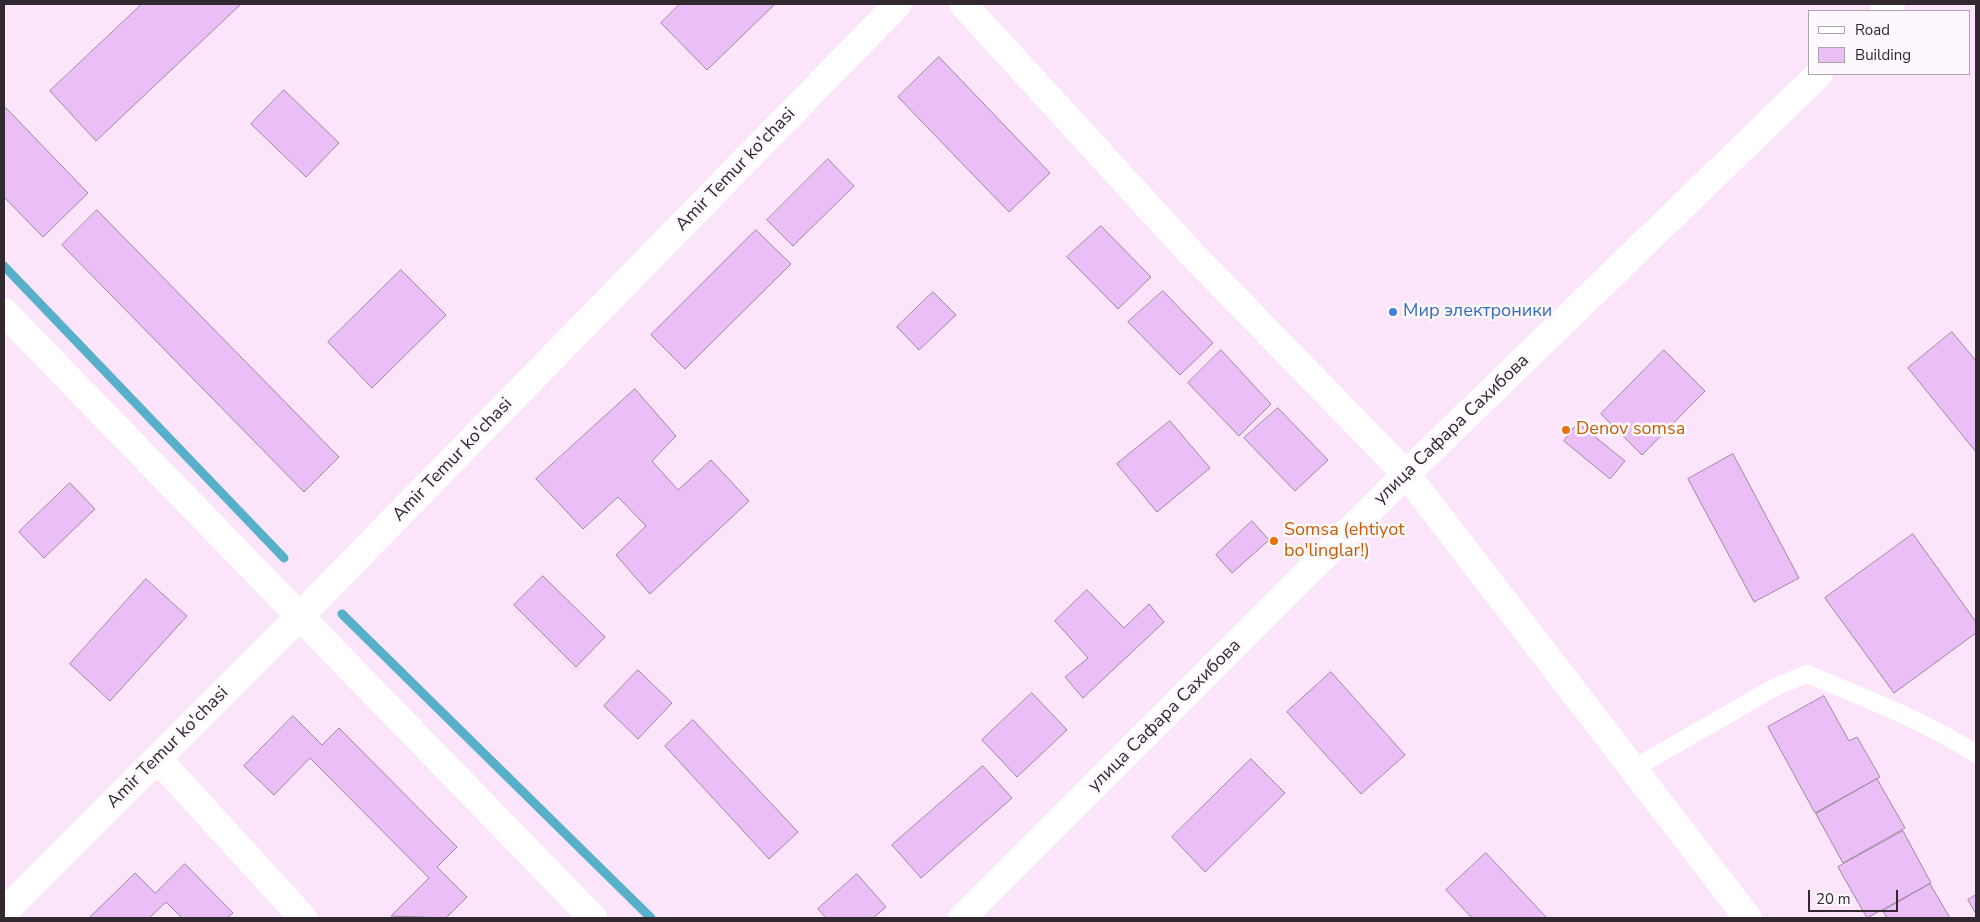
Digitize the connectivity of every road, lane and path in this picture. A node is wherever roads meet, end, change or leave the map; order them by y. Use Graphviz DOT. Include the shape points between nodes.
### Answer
graph roads {
  1 [pos="898,4"];
  2 [pos="963,4"];
  3 [pos="1818,75"];
  4 [pos="4,312"];
  5 [pos="1406,474"];
  6 [pos="300,616"];
  7 [pos="1976,754"];
  8 [pos="158,758"];
  9 [pos="1633,768"];
  10 [pos="4,912"];
  11 [pos="303,918"];
  12 [pos="592,918"];
  13 [pos="962,918"];
  14 [pos="1748,918"];
  1 -- 6 [label="street, Amir Temur ko'chasi"];
  2 -- 5 [label="street" via="1188,250"];
  3 -- 5 [label="street, улица Сафара Сахибова"];
  4 -- 6 [label="street"];
  5 -- 9 [label="street"];
  5 -- 13 [label="street, улица Сафара Сахибова"];
  6 -- 8 [label="street, Amir Temur ko'chasi"];
  6 -- 12 [label="street"];
  7 -- 9 [label="lane" via="1896,711 1807,674 1775,688"];
  8 -- 10 [label="street, Amir Temur ko'chasi"];
  8 -- 11 [label="street"];
  9 -- 14 [label="street"];
}
